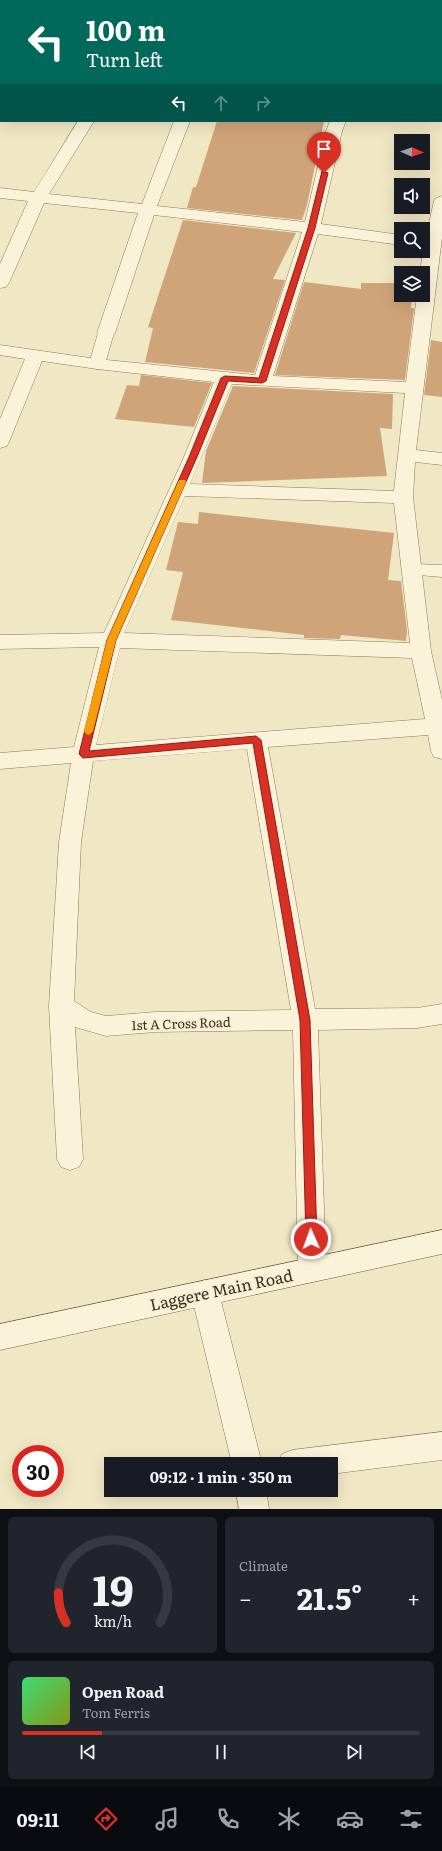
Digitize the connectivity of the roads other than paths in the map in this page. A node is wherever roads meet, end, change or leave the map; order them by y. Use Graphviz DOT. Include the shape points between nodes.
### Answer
graph roads {
  1 [pos="85,122"];
  2 [pos="182,122"];
  3 [pos="338,122"];
  4 [pos="0,193"];
  5 [pos="38,198"];
  6 [pos="442,201"];
  7 [pos="147,211"];
  8 [pos="312,228"];
  9 [pos="394,239"];
  10 [pos="432,244"];
  11 [pos="0,283"];
  12 [pos="106,333"];
  13 [pos="0,350"];
  14 [pos="36,354"];
  15 [pos="97,364"];
  16 [pos="225,378"];
  17 [pos="262,381"];
  18 [pos="414,388"];
  19 [pos="0,442"];
  20 [pos="406,455"];
  21 [pos="442,459"];
  22 [pos="179,490"];
  23 [pos="403,497"];
  24 [pos="413,570"];
  25 [pos="442,571"];
  26 [pos="111,640"];
  27 [pos="0,642"];
  28 [pos="421,651"];
  29 [pos="439,727"];
  30 [pos="256,740"];
  31 [pos="442,751"];
  32 [pos="83,754"];
  33 [pos="0,761"];
  34 [pos="62,1006"];
  35 [pos="442,1014"];
  36 [pos="305,1020"];
  37 [pos="70,1159"];
  38 [pos="442,1242"];
  39 [pos="312,1270"];
  40 [pos="205,1293"];
  41 [pos="0,1337"];
  42 [pos="442,1446"];
  43 [pos="245,1457"];
  44 [pos="338,1458"];
  45 [pos="252,1497"];
  46 [pos="254,1509"];
  1 -- 5 [label="street"];
  2 -- 7 [label="street"];
  3 -- 8 [label="street"];
  4 -- 5 [label="street"];
  5 -- 7 [label="street"];
  5 -- 11 [label="street"];
  6 -- 10 [label="street"];
  7 -- 8 [label="street"];
  7 -- 12 [label="street"];
  8 -- 9 [label="street"];
  8 -- 17 [label="street"];
  10 -- 18 [label="street"];
  12 -- 15 [label="lane"];
  13 -- 14 [label="street"];
  14 -- 15 [label="street"];
  14 -- 19 [label="street"];
  15 -- 16 [label="street"];
  16 -- 17 [label="street"];
  16 -- 22 [label="street"];
  17 -- 18 [label="street"];
  18 -- 20 [label="street"];
  20 -- 21 [label="street"];
  20 -- 23 [label="street"];
  22 -- 23 [label="street"];
  22 -- 26 [label="street"];
  23 -- 24 [label="street"];
  24 -- 25 [label="lane"];
  24 -- 28 [label="street"];
  26 -- 27 [label="street"];
  26 -- 28 [label="street"];
  26 -- 32 [label="street"];
  28 -- 29 [label="street"];
  29 -- 30 [label="street"];
  29 -- 31 [label="street"];
  30 -- 32 [label="street"];
  30 -- 36 [label="street"];
  32 -- 33 [label="street"];
  32 -- 34 [label="street" via="70,842"];
  34 -- 36 [label="street, 1st A Cross Road" via="84,1020 106,1026 155,1022"];
  34 -- 37 [label="street"];
  35 -- 36 [label="street, 1st A Cross Road" via="417,1018"];
  36 -- 39 [label="street"];
  38 -- 39 [label="street, Laggere Main Road"];
  39 -- 40 [label="street, Laggere Main Road"];
  40 -- 41 [label="street, Laggere Main Road"];
  40 -- 43 [label="street"];
  42 -- 44 [label="street"];
  45 -- 46 [label="street"];
}
